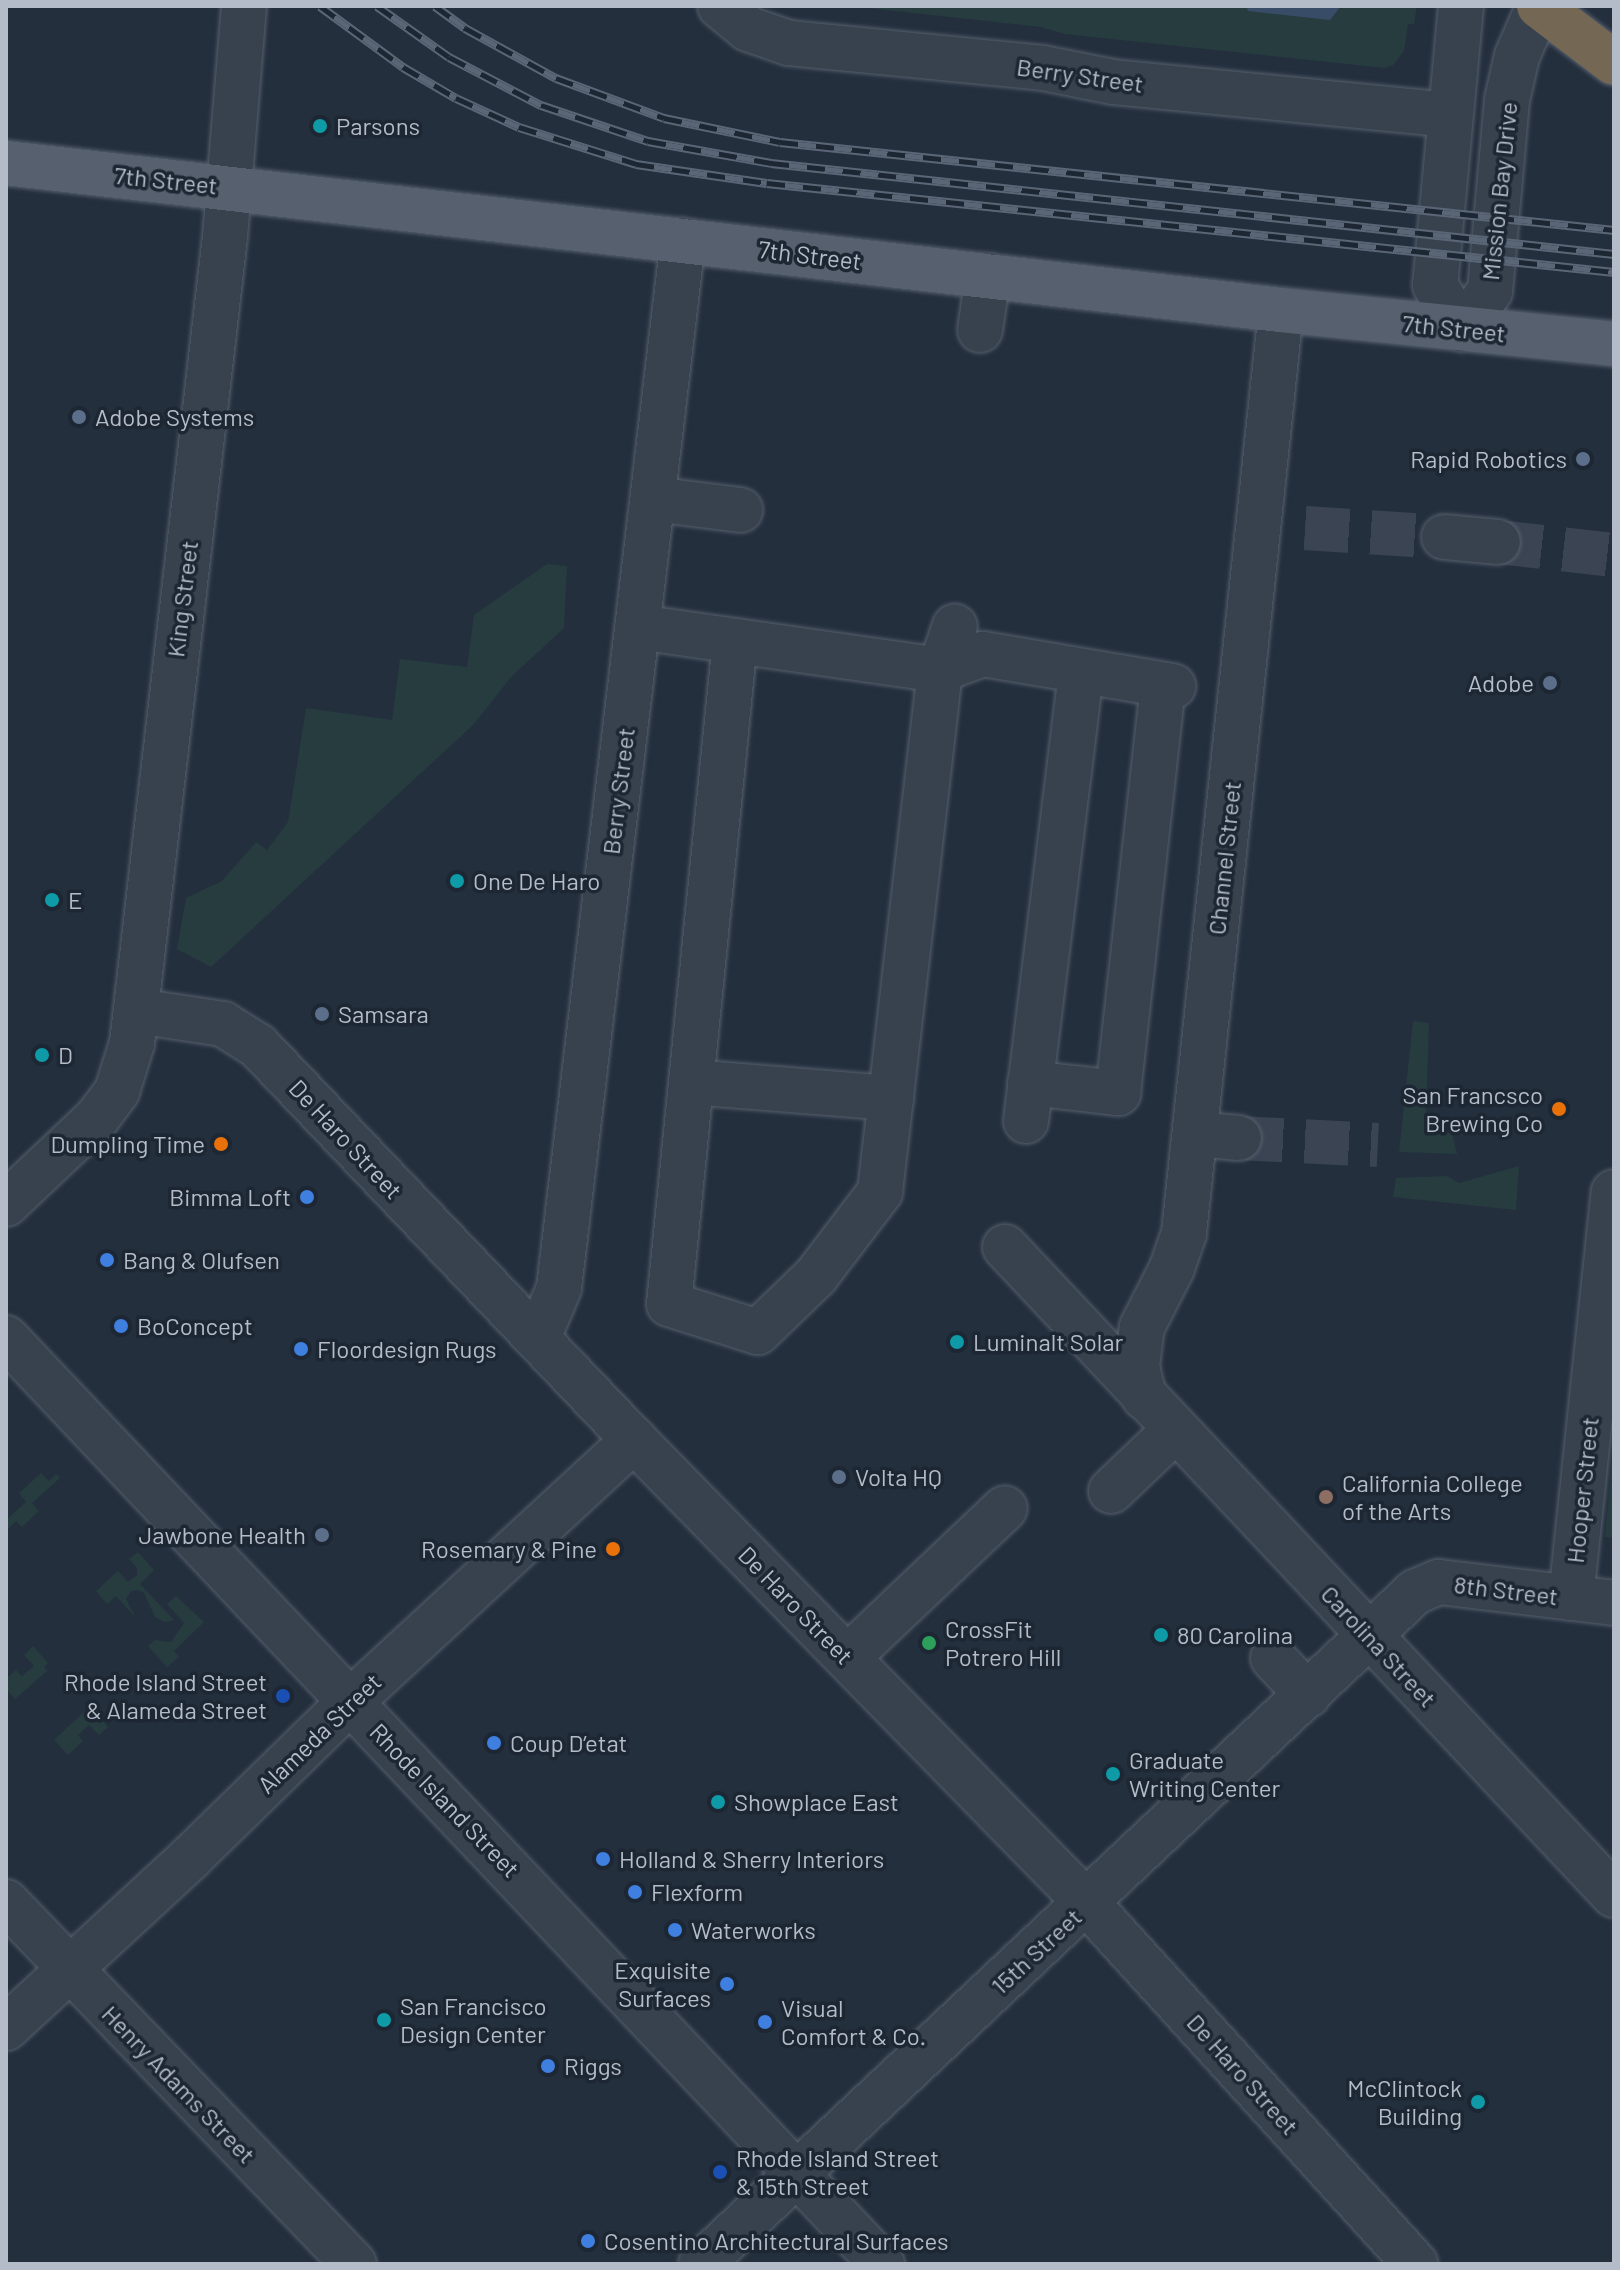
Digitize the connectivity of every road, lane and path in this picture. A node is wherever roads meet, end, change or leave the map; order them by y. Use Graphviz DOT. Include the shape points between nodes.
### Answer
graph roads {
  1 [pos="244,6"];
  2 [pos="720,6"];
  3 [pos="1461,6"];
  4 [pos="1539,6"];
  5 [pos="1614,63"];
  6 [pos="1450,115"];
  7 [pos="6,163"];
  8 [pos="228,187"];
  9 [pos="683,240"];
  10 [pos="988,276"];
  11 [pos="1281,310"];
  12 [pos="1462,329"];
  13 [pos="980,330"];
  14 [pos="1614,344"];
  15 [pos="653,499"];
  16 [pos="740,510"];
  17 [pos="1444,537"];
  18 [pos="1498,542"];
  19 [pos="955,626"];
  20 [pos="638,627"];
  21 [pos="735,641"];
  22 [pos="940,670"];
  23 [pos="1081,671"];
  24 [pos="137,1011"];
  25 [pos="691,1082"];
  26 [pos="891,1098"];
  27 [pos="1195,1134"];
  28 [pos="1239,1138"];
  29 [pos="1614,1192"];
  30 [pos="6,1204"];
  31 [pos="1005,1247"];
  32 [pos="6,1338"];
  33 [pos="538,1338"];
  34 [pos="1144,1397"];
  35 [pos="1175,1430"];
  36 [pos="634,1440"];
  37 [pos="1111,1491"];
  38 [pos="1005,1508"];
  39 [pos="1571,1598"];
  40 [pos="1614,1603"];
  41 [pos="1370,1636"];
  42 [pos="848,1657"];
  43 [pos="1273,1658"];
  44 [pos="1308,1695"];
  45 [pos="351,1701"];
  46 [pos="1614,1895"];
  47 [pos="6,1902"];
  48 [pos="1087,1903"];
  49 [pos="67,1969"];
  50 [pos="6,2028"];
  51 [pos="799,2174"];
  52 [pos="354,2264"];
  53 [pos="701,2264"];
  54 [pos="882,2264"];
  55 [pos="1415,2264"];
  1 -- 8 [label="street, King Street"];
  2 -- 6 [label="street, Berry Street" via="748,29 789,43"];
  3 -- 6 [label="street"];
  4 -- 5 [label="highway"];
  4 -- 12 [label="street, Mission Bay Drive" via="1517,56 1507,100 1490,291"];
  6 -- 12 [label="street" via="1435,285"];
  7 -- 8 [label="main road, 7th Street"];
  8 -- 9 [label="main road, 7th Street"];
  8 -- 24 [label="street, King Street"];
  9 -- 10 [label="main road, 7th Street"];
  9 -- 15 [label="street, Berry Street"];
  10 -- 11 [label="main road, 7th Street"];
  10 -- 13 [label="street"];
  11 -- 12 [label="main road, 7th Street"];
  11 -- 27 [label="street, Channel Street"];
  12 -- 14 [label="main road, 7th Street"];
  15 -- 16 [label="street"];
  15 -- 20 [label="street, Berry Street"];
  17 -- 18 [label="street"];
  19 -- 22 [label="street"];
  20 -- 21 [label="street"];
  20 -- 33 [label="street, Berry Street" via="559,1288"];
  21 -- 22 [label="street"];
  21 -- 25 [label="street"];
  22 -- 23 [label="street" via="983,654"];
  22 -- 26 [label="street"];
  23 -- 23 [label="street" via="1028,1102 1118,1093 1168,685"];
  24 -- 30 [label="street, King Street" via="117,1091 97,1118"];
  24 -- 33 [label="street, De Haro Street" via="223,1024 258,1046"];
  25 -- 26 [label="street"];
  25 -- 26 [label="street" via="669,1304 758,1332 816,1276 880,1192"];
  27 -- 28 [label="street"];
  27 -- 34 [label="street, Channel Street" via="1184,1233 1142,1327 1137,1366"];
  29 -- 39 [label="street, Hooper Street"];
  31 -- 34 [label="street, Carolina Street"];
  32 -- 45 [label="street, Rhode Island Street"];
  33 -- 36 [label="street, De Haro Street"];
  34 -- 35 [label="street, Carolina Street"];
  35 -- 37 [label="street"];
  35 -- 41 [label="street, Carolina Street"];
  36 -- 42 [label="street, De Haro Street"];
  36 -- 45 [label="street, Alameda Street"];
  38 -- 42 [label="street"];
  39 -- 40 [label="street, 8th Street"];
  39 -- 41 [label="street, 8th Street" via="1439,1582 1427,1585"];
  41 -- 44 [label="street, 15th Street"];
  41 -- 46 [label="street, Carolina Street"];
  42 -- 48 [label="street, De Haro Street"];
  43 -- 44 [label="street"];
  44 -- 48 [label="street, 15th Street"];
  45 -- 49 [label="street, Alameda Street"];
  45 -- 51 [label="street, Rhode Island Street"];
  47 -- 49 [label="street, Henry Adams Street"];
  48 -- 51 [label="street, 15th Street"];
  48 -- 55 [label="street, De Haro Street"];
  49 -- 50 [label="street, Alameda Street"];
  49 -- 52 [label="street, Henry Adams Street"];
  51 -- 53 [label="street, 15th Street"];
  51 -- 54 [label="street, Rhode Island Street"];
}
